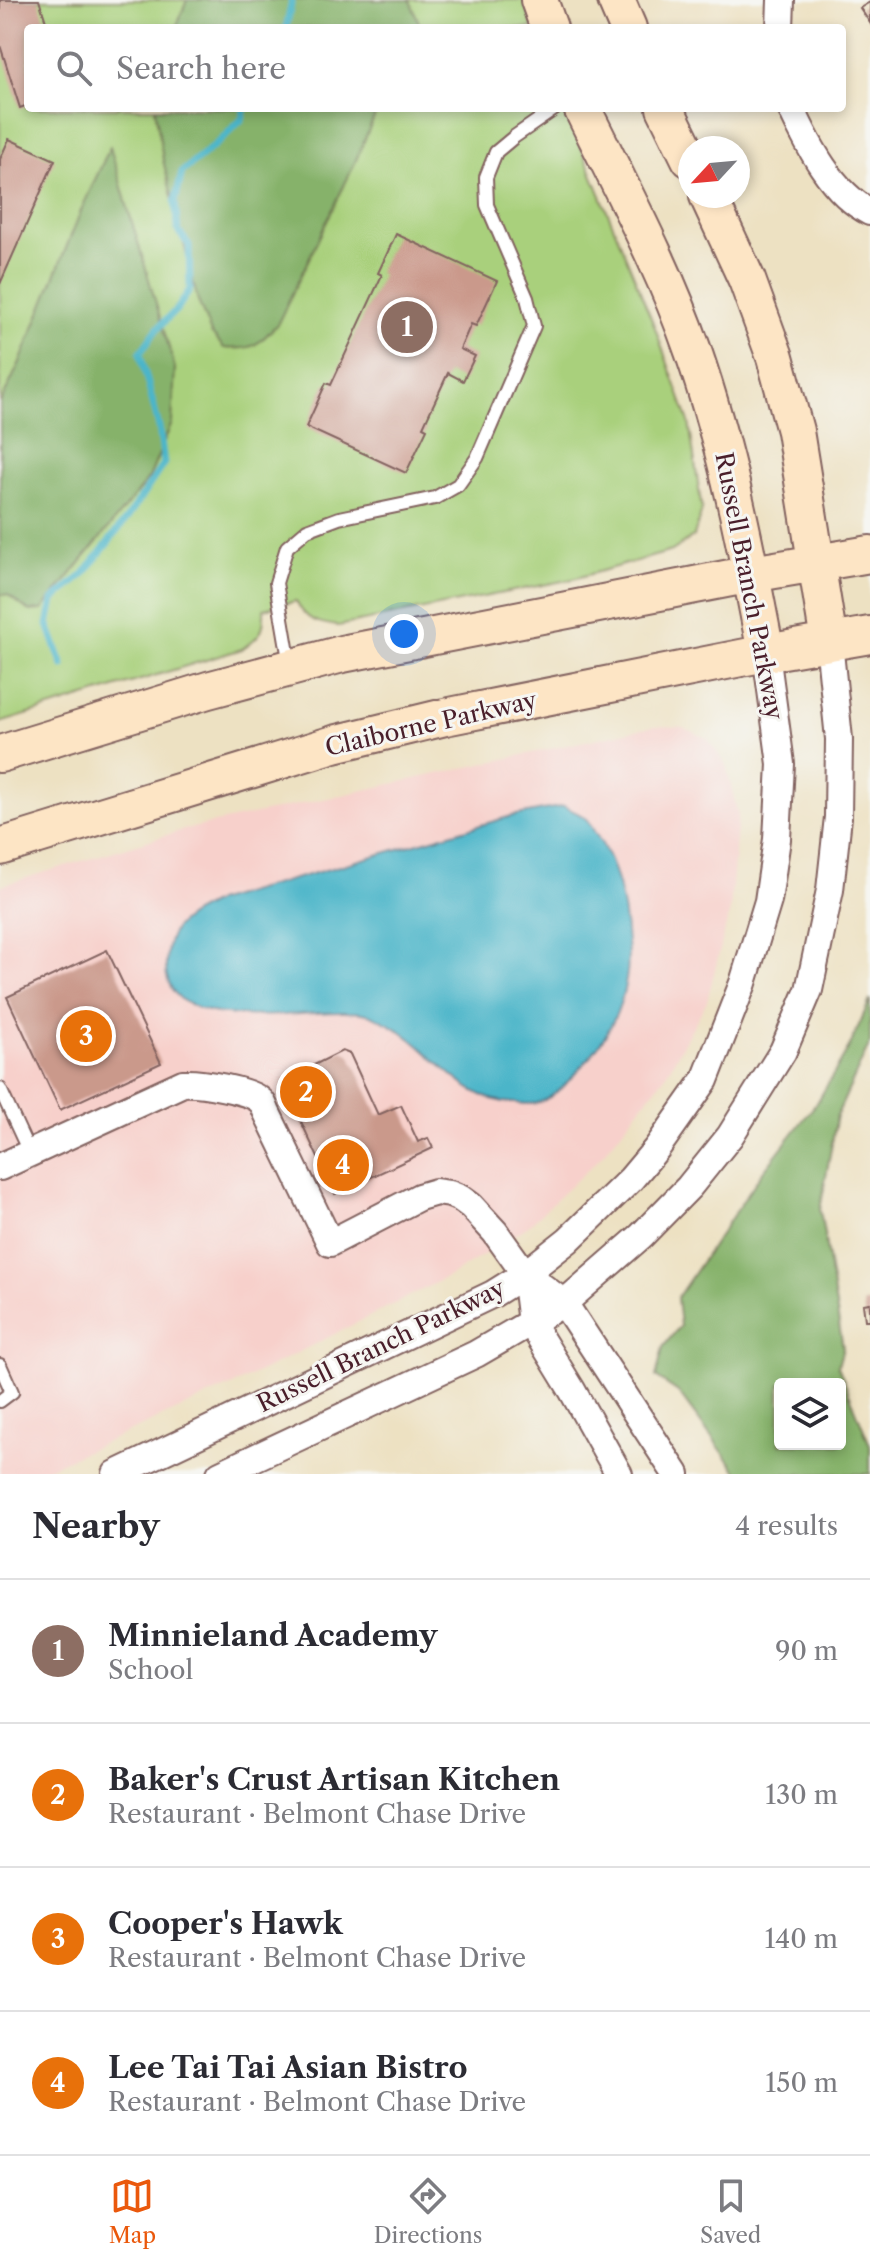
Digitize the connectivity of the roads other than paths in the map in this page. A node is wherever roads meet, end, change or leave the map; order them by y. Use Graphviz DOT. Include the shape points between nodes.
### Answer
graph roads {
  1 [pos="539,0"];
  2 [pos="616,0"];
  3 [pos="781,0"];
  4 [pos="548,24"];
  5 [pos="626,24"];
  6 [pos="780,24"];
  7 [pos="551,112"];
  8 [pos="584,112"];
  9 [pos="667,112"];
  10 [pos="793,112"];
  11 [pos="679,136"];
  12 [pos="714,208"];
  13 [pos="870,212"];
  14 [pos="870,554"];
  15 [pos="817,564"];
  16 [pos="751,574"];
  17 [pos="870,635"];
  18 [pos="829,642"];
  19 [pos="766,653"];
  20 [pos="291,669"];
  21 [pos="0,754"];
  22 [pos="0,847"];
  23 [pos="0,1089"];
  24 [pos="30,1154"];
  25 [pos="0,1167"];
  26 [pos="525,1274"];
  27 [pos="564,1303"];
  28 [pos="531,1323"];
  29 [pos="0,1365"];
  30 [pos="0,1401"];
  31 [pos="116,1474"];
  32 [pos="220,1474"];
  33 [pos="619,1474"];
  34 [pos="676,1474"];
  1 -- 4 [label="main road"];
  2 -- 5 [label="main road"];
  3 -- 6 [label="street"];
  7 -- 20 [label="lane" via="496,152 486,177 487,205 534,326 477,458 458,485 435,498 339,518 307,530 287,547 276,583"];
  8 -- 16 [label="main road, Russell Branch Parkway" via="668,286 693,351"];
  9 -- 11 [label="main road"];
  10 -- 13 [label="street" via="816,159 856,205"];
  12 -- 15 [label="main road, Russell Branch Parkway" via="775,357 795,431"];
  14 -- 15 [label="main road"];
  15 -- 16 [label="main road"];
  15 -- 18 [label="main road, Russell Branch Parkway"];
  16 -- 19 [label="main road, Russell Branch Parkway"];
  16 -- 20 [label="main road" via="357,651"];
  17 -- 18 [label="main road, Claiborne Parkway"];
  18 -- 19 [label="main road, Claiborne Parkway"];
  18 -- 27 [label="street, Russell Branch Parkway" via="839,739 838,817 830,890 809,990 783,1051 730,1136 641,1236"];
  19 -- 22 [label="main road, Claiborne Parkway" via="334,744"];
  19 -- 26 [label="street, Russell Branch Parkway" via="781,764 777,839 768,901 743,983 705,1080 657,1148 598,1212"];
  20 -- 21 [label="main road"];
  23 -- 24 [label="lane"];
  24 -- 25 [label="street"];
  24 -- 26 [label="street" via="183,1083 250,1094 267,1113 330,1243 419,1197 450,1194 471,1206"];
  26 -- 27 [label="street"];
  26 -- 28 [label="street"];
  26 -- 31 [label="street, Russell Branch Parkway" via="462,1310"];
  27 -- 28 [label="street, Russell Branch Parkway"];
  27 -- 34 [label="street"];
  28 -- 32 [label="street, Russell Branch Parkway"];
  28 -- 33 [label="street"];
  29 -- 30 [label="lane" via="12,1392"];
}
